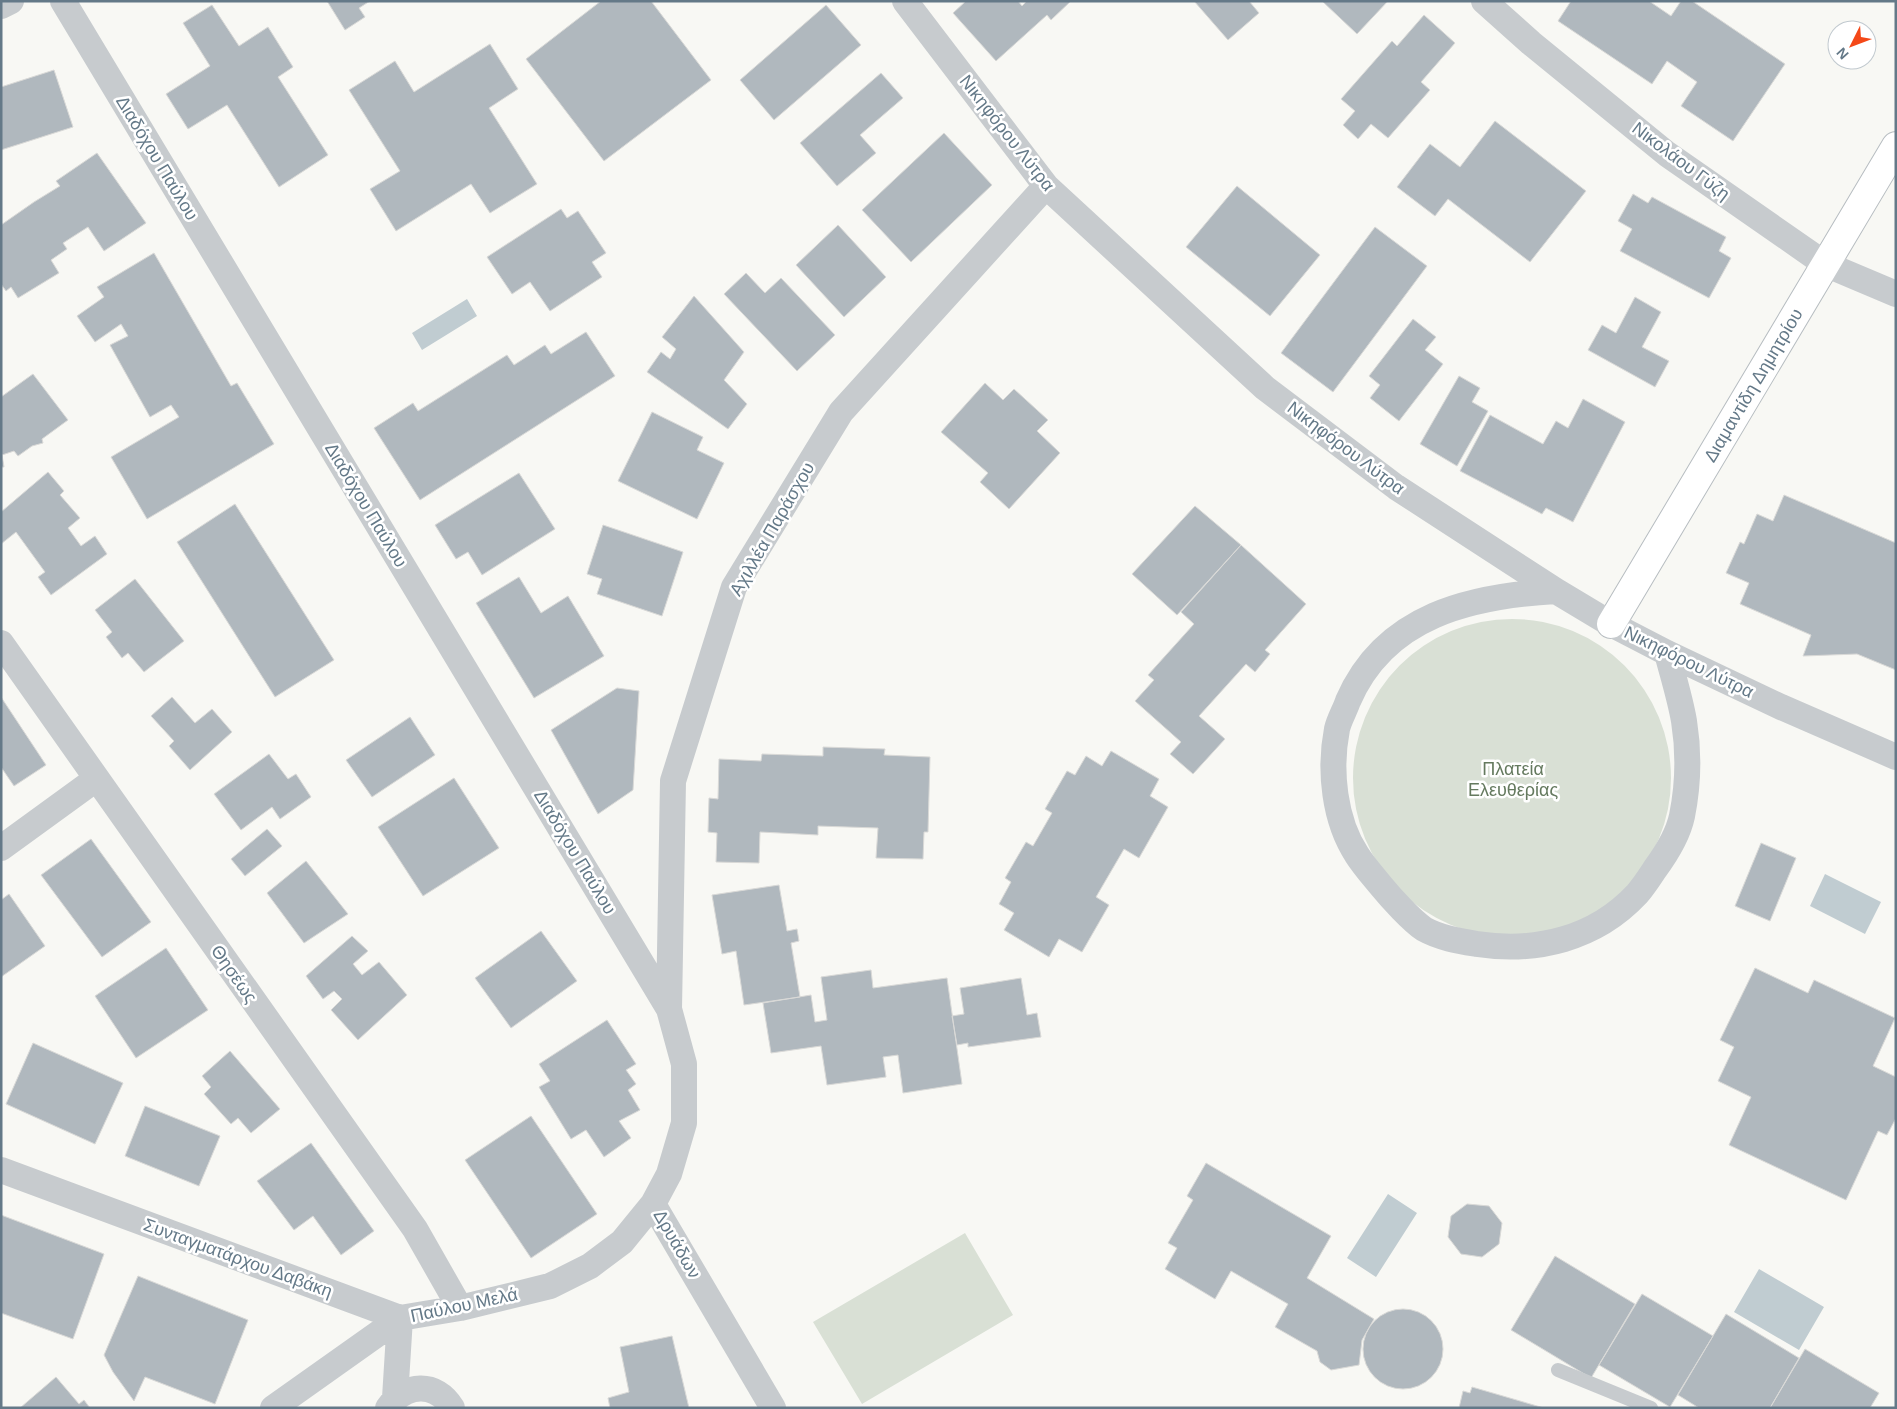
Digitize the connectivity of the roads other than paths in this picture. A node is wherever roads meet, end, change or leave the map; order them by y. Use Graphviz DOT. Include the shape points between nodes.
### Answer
graph roads {
  1 [pos="11,1"];
  2 [pos="63,1"];
  3 [pos="905,1"];
  4 [pos="1484,1"];
  5 [pos="1,6"];
  6 [pos="1896,146"];
  7 [pos="1046,186"];
  8 [pos="1825,264"];
  9 [pos="1896,294"];
  10 [pos="1556,590"];
  11 [pos="1611,624"];
  12 [pos="1,643"];
  13 [pos="1667,653"];
  14 [pos="1896,757"];
  15 [pos="96,778"];
  16 [pos="1,848"];
  17 [pos="669,1009"];
  18 [pos="1,1170"];
  19 [pos="653,1204"];
  20 [pos="460,1308"];
  21 [pos="400,1318"];
  22 [pos="1558,1370"];
  23 [pos="392,1403"];
  24 [pos="273,1408"];
  25 [pos="452,1408"];
  26 [pos="773,1408"];
  27 [pos="1651,1408"];
  1 -- 5 [label="street"];
  2 -- 17 [label="street, Διαδόχου Παύλου"];
  3 -- 7 [label="street, Νικηφόρου Λύτρα"];
  4 -- 8 [label="street, Νικολάου Γύζη" via="1531,44 1667,154"];
  6 -- 8 [label="street, Διαμαντίδη Δημητρίου"];
  7 -- 10 [label="street, Νικηφόρου Λύτρα" via="1265,388 1396,486"];
  7 -- 17 [label="street, Αχιλλέα Παράσχου" via="841,412 734,587 672,781"];
  8 -- 9 [label="street, Νικολάου Γύζη"];
  8 -- 11 [label="street, Διαμαντίδη Δημητρίου"];
  10 -- 11 [label="street, Νικηφόρου Λύτρα"];
  10 -- 13 [label="street" via="1519,593 1452,607 1404,631 1375,656 1356,682 1337,728 1333,774 1341,820 1356,855 1389,896 1424,929 1454,940 1501,948 1537,946 1564,940 1591,928 1640,891 1666,854 1682,819 1686,788 1684,721"];
  11 -- 13 [label="street, Νικηφόρου Λύτρα"];
  12 -- 15 [label="street, Θησέως"];
  13 -- 14 [label="street, Νικηφόρου Λύτρα"];
  15 -- 16 [label="street"];
  15 -- 20 [label="street, Θησέως" via="415,1229"];
  17 -- 19 [label="street, Δρυάδων" via="684,1064 684,1123 669,1174"];
  18 -- 21 [label="street, Συνταγματάρχου Δαβάκη"];
  19 -- 20 [label="street, Παύλου Μελά" via="622,1242 590,1266 550,1286"];
  19 -- 26 [label="street, Δρυάδων"];
  20 -- 21 [label="street, Παύλου Μελά"];
  21 -- 23 [label="street"];
  21 -- 24 [label="street, Παύλου Μελά"];
  22 -- 27 [label="lane"];
  23 -- 25 [label="street" via="407,1390 422,1388 436,1391 448,1400"];
}
